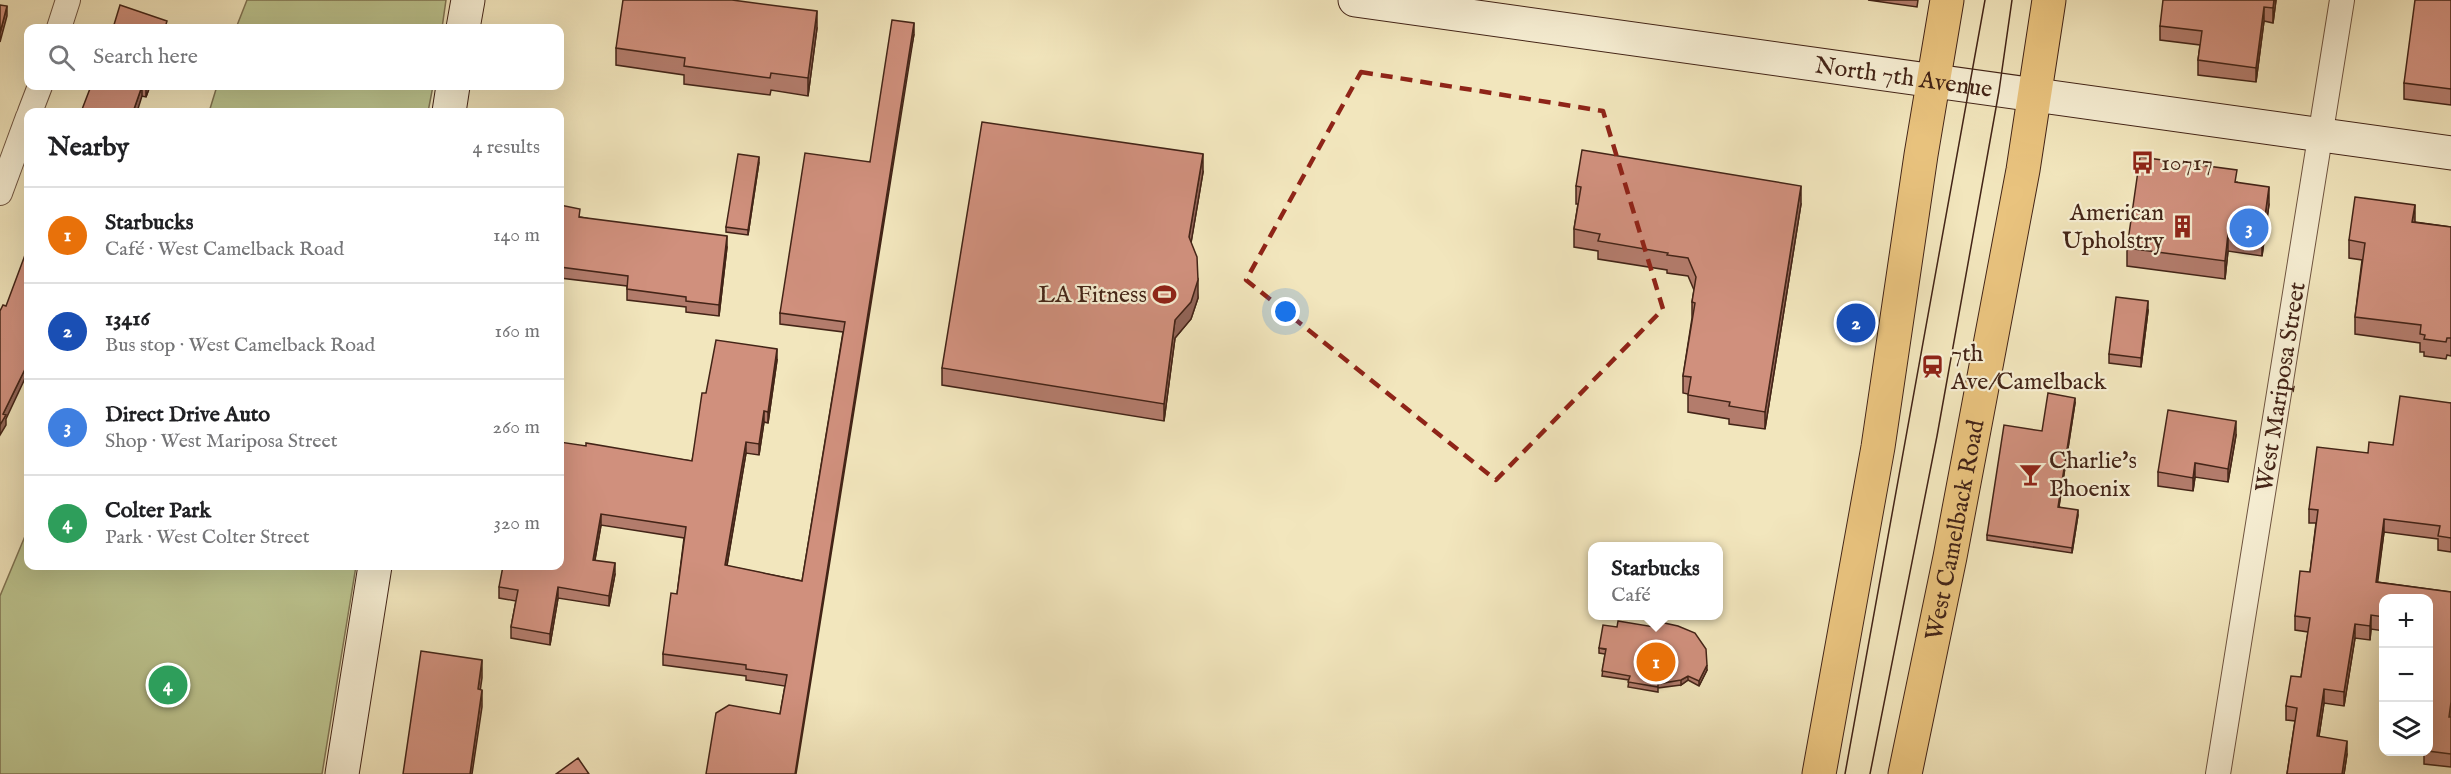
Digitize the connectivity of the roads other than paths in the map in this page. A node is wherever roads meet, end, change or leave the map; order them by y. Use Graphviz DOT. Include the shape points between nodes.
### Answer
graph roads {
  1 [pos="68,0"];
  2 [pos="468,0"];
  3 [pos="1355,0"];
  4 [pos="1947,0"];
  5 [pos="2049,0"];
  6 [pos="2342,0"];
  7 [pos="60,24"];
  8 [pos="464,24"];
  9 [pos="1935,82"];
  10 [pos="38,90"];
  11 [pos="452,90"];
  12 [pos="2036,96"];
  13 [pos="32,108"];
  14 [pos="450,108"];
  15 [pos="24,128"];
  16 [pos="2321,135"];
  17 [pos="2451,153"];
  18 [pos="0,194"];
  19 [pos="374,570"];
  20 [pos="342,774"];
  21 [pos="1819,774"];
  22 [pos="1905,774"];
  23 [pos="2218,774"];
  1 -- 7 [label="street"];
  2 -- 8 [label="main road"];
  3 -- 9 [label="main road, North 7th Avenue"];
  4 -- 9 [label="main road"];
  5 -- 12 [label="main road, West Camelback Road"];
  6 -- 16 [label="street, West Mariposa Street"];
  9 -- 12 [label="main road, North 7th Avenue"];
  9 -- 21 [label="main road" via="1878,447"];
  10 -- 13 [label="street"];
  11 -- 14 [label="main road"];
  12 -- 16 [label="main road, North 7th Avenue"];
  12 -- 22 [label="main road, West Camelback Road" via="1950,557"];
  15 -- 18 [label="street"];
  16 -- 17 [label="main road, North 7th Avenue"];
  16 -- 23 [label="street, West Mariposa Street"];
  19 -- 20 [label="main road"];
}
